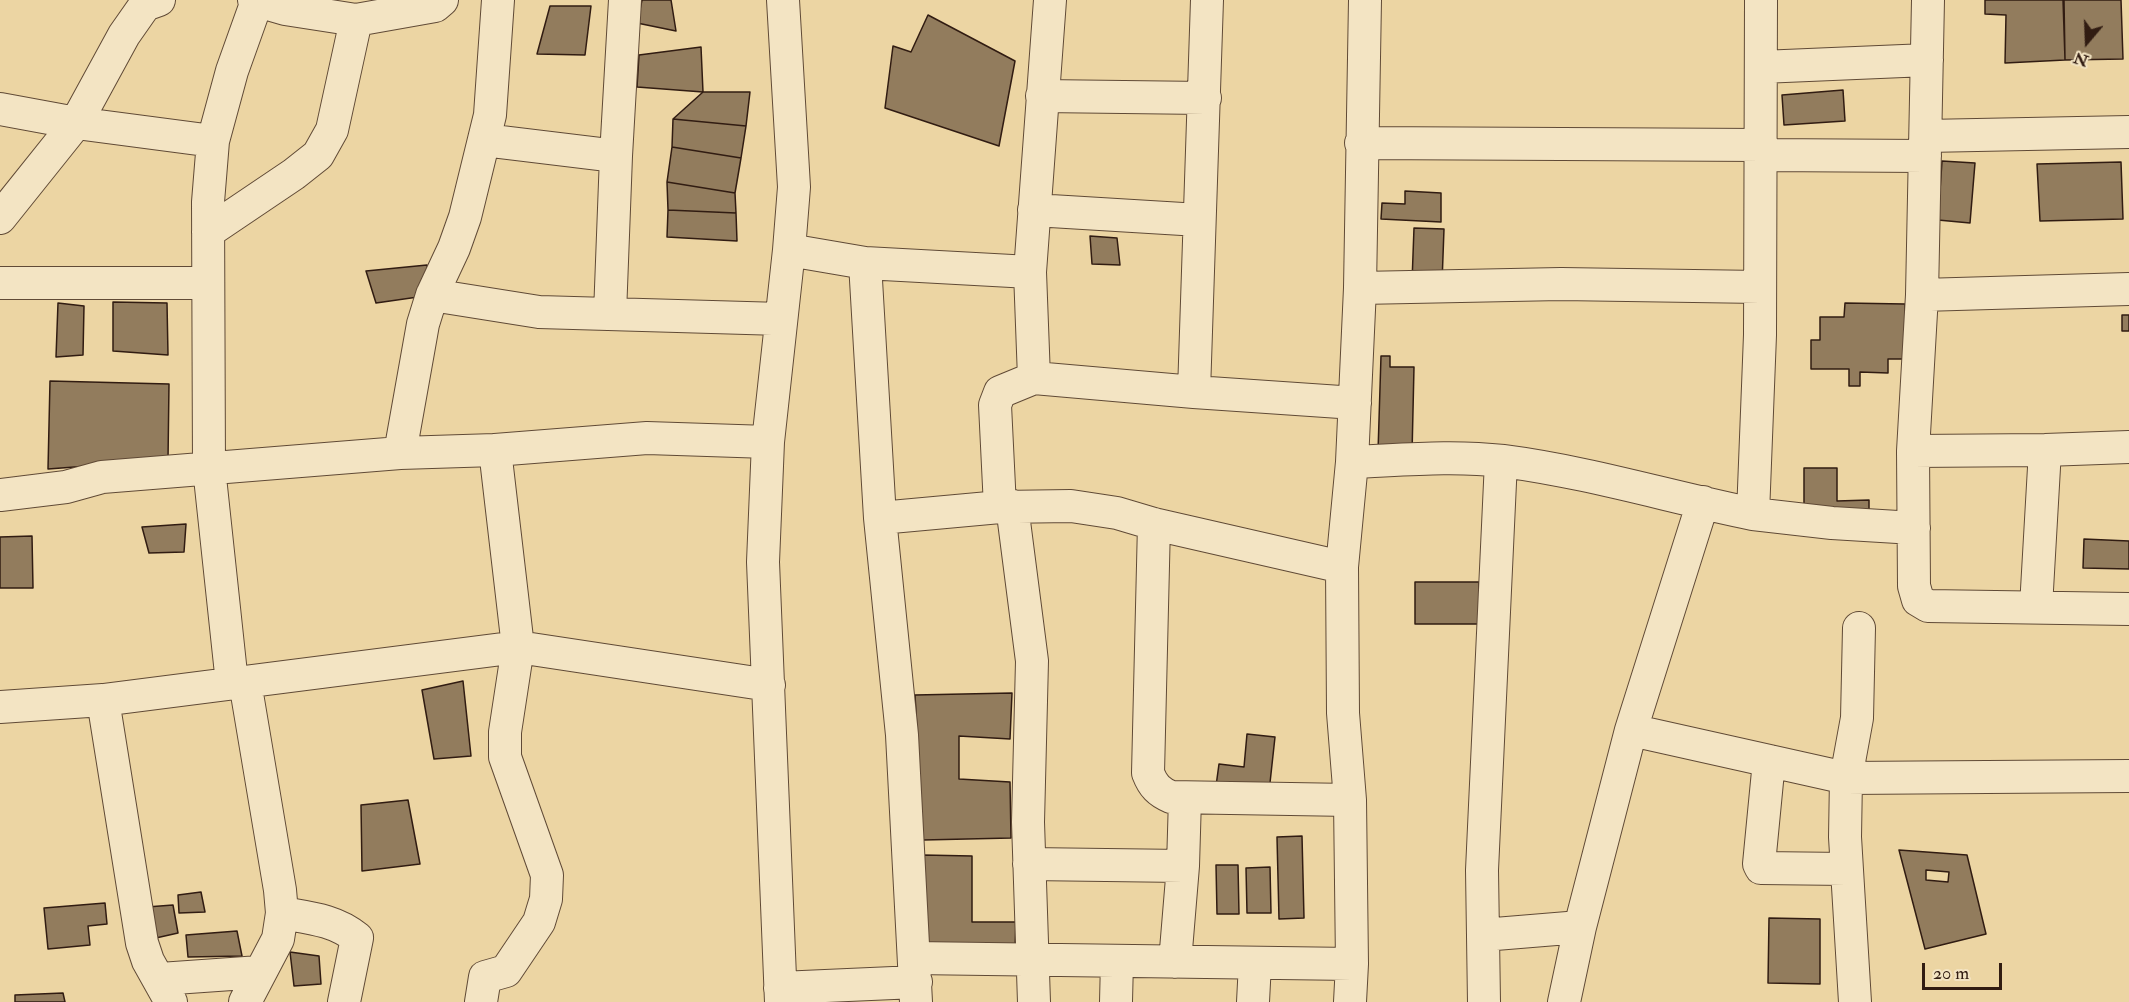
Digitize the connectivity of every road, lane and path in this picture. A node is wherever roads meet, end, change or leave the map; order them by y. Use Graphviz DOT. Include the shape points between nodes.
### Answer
graph roads {
  1 [pos="159,0"];
  2 [pos="255,0"];
  3 [pos="442,0"];
  4 [pos="498,0"];
  5 [pos="625,0"];
  6 [pos="783,0"];
  7 [pos="1050,0"];
  8 [pos="1207,0"];
  9 [pos="1365,0"];
  10 [pos="1761,0"];
  11 [pos="1928,0"];
  12 [pos="356,20"];
  13 [pos="1927,60"];
  14 [pos="1761,67"];
  15 [pos="1042,96"];
  16 [pos="1205,99"];
  17 [pos="0,109"];
  18 [pos="76,123"];
  19 [pos="2129,132"];
  20 [pos="484,140"];
  21 [pos="213,141"];
  22 [pos="1361,143"];
  23 [pos="1926,146"];
  24 [pos="1762,150"];
  25 [pos="616,156"];
  26 [pos="1034,210"];
  27 [pos="0,218"];
  28 [pos="1199,220"];
  29 [pos="208,232"];
  30 [pos="789,250"];
  31 [pos="865,263"];
  32 [pos="1030,272"];
  33 [pos="0,283"];
  34 [pos="208,284"];
  35 [pos="1760,287"];
  36 [pos="1360,288"];
  37 [pos="2129,289"];
  38 [pos="432,295"];
  39 [pos="1922,295"];
  40 [pos="610,314"];
  41 [pos="781,319"];
  42 [pos="1034,378"];
  43 [pos="1194,392"];
  44 [pos="1355,403"];
  45 [pos="768,442"];
  46 [pos="2129,447"];
  47 [pos="495,450"];
  48 [pos="2045,450"];
  49 [pos="1913,451"];
  50 [pos="400,453"];
  51 [pos="1501,461"];
  52 [pos="1352,462"];
  53 [pos="209,468"];
  54 [pos="0,495"];
  55 [pos="1703,502"];
  56 [pos="1006,507"];
  57 [pos="1753,514"];
  58 [pos="880,518"];
  59 [pos="1154,524"];
  60 [pos="1914,528"];
  61 [pos="1342,567"];
  62 [pos="2036,607"];
  63 [pos="2129,609"];
  64 [pos="1859,628"];
  65 [pos="518,647"];
  66 [pos="239,682"];
  67 [pos="769,686"];
  68 [pos="103,700"];
  69 [pos="0,707"];
  70 [pos="1631,730"];
  71 [pos="1769,761"];
  72 [pos="2129,776"];
  73 [pos="1846,778"];
  74 [pos="1185,798"];
  75 [pos="1350,800"];
  76 [pos="1029,864"];
  77 [pos="1183,866"];
  78 [pos="1846,869"];
  79 [pos="282,913"];
  80 [pos="1580,927"];
  81 [pos="1483,935"];
  82 [pos="1033,960"];
  83 [pos="1117,962"];
  84 [pos="1175,962"];
  85 [pos="1255,963"];
  86 [pos="1352,964"];
  87 [pos="260,972"];
  88 [pos="916,981"];
  89 [pos="165,990"];
  90 [pos="780,995"];
  91 [pos="245,1002"];
  92 [pos="344,1002"];
  93 [pos="482,1002"];
  94 [pos="1034,1002"];
  95 [pos="1116,1002"];
  96 [pos="1253,1002"];
  97 [pos="1350,1002"];
  98 [pos="1484,1002"];
  99 [pos="1564,1002"];
  100 [pos="1855,1002"];
  1 -- 18 [label="street" via="145,5 124,35"];
  2 -- 12 [label="street" via="285,9"];
  2 -- 21 [label="street"];
  3 -- 12 [label="street" via="435,6"];
  4 -- 20 [label="street" via="490,115"];
  5 -- 25 [label="street"];
  6 -- 30 [label="street" via="794,187"];
  7 -- 15 [label="street"];
  8 -- 16 [label="street"];
  9 -- 22 [label="street"];
  10 -- 14 [label="street"];
  11 -- 13 [label="street"];
  12 -- 29 [label="street" via="332,130 318,155"];
  13 -- 14 [label="street"];
  13 -- 23 [label="street"];
  14 -- 24 [label="street"];
  15 -- 16 [label="street"];
  15 -- 26 [label="street"];
  16 -- 28 [label="street"];
  17 -- 18 [label="street"];
  18 -- 21 [label="street"];
  18 -- 27 [label="street"];
  19 -- 23 [label="street"];
  20 -- 25 [label="street"];
  20 -- 38 [label="street" via="465,218"];
  21 -- 29 [label="street"];
  22 -- 24 [label="street"];
  22 -- 36 [label="street"];
  23 -- 24 [label="street"];
  23 -- 39 [label="street"];
  24 -- 35 [label="street"];
  25 -- 40 [label="street"];
  26 -- 28 [label="street"];
  26 -- 32 [label="street"];
  28 -- 43 [label="street"];
  29 -- 34 [label="street"];
  30 -- 31 [label="street"];
  30 -- 41 [label="street"];
  31 -- 32 [label="street"];
  31 -- 58 [label="street"];
  32 -- 42 [label="street"];
  33 -- 34 [label="street"];
  34 -- 53 [label="street"];
  35 -- 36 [label="street" via="1561,284"];
  35 -- 57 [label="street"];
  36 -- 44 [label="street"];
  37 -- 39 [label="street"];
  38 -- 40 [label="street" via="539,312"];
  38 -- 50 [label="street" via="423,324"];
  39 -- 49 [label="street"];
  40 -- 41 [label="street"];
  41 -- 45 [label="street"];
  42 -- 43 [label="street"];
  42 -- 56 [label="street" via="1000,392 995,405"];
  43 -- 44 [label="street"];
  44 -- 52 [label="street"];
  45 -- 47 [label="street" via="647,438"];
  45 -- 67 [label="street" via="764,562"];
  46 -- 48 [label="street"];
  47 -- 50 [label="street"];
  47 -- 65 [label="street"];
  48 -- 49 [label="street"];
  48 -- 62 [label="street"];
  49 -- 60 [label="street"];
  50 -- 53 [label="street"];
  51 -- 52 [label="street" via="1438,458"];
  51 -- 55 [label="street"];
  51 -- 81 [label="street" via="1484,800"];
  52 -- 61 [label="street"];
  53 -- 54 [label="street" via="102,477 66,488"];
  53 -- 66 [label="street"];
  55 -- 57 [label="street"];
  55 -- 70 [label="street"];
  56 -- 58 [label="street"];
  56 -- 59 [label="street" via="1071,506"];
  56 -- 76 [label="street" via="1032,661"];
  57 -- 60 [label="street" via="1832,524"];
  58 -- 88 [label="street" via="902,735"];
  59 -- 61 [label="street"];
  59 -- 74 [label="street" via="1148,773 1161,793"];
  60 -- 62 [label="street" via="1914,586 1918,600 1928,606"];
  61 -- 75 [label="street" via="1343,713"];
  62 -- 63 [label="street"];
  64 -- 73 [label="street" via="1857,718"];
  65 -- 66 [label="street"];
  65 -- 67 [label="street"];
  65 -- 93 [label="street" via="505,757 547,875 546,899 539,922 506,971 485,977"];
  66 -- 68 [label="street"];
  66 -- 79 [label="street"];
  67 -- 90 [label="street"];
  68 -- 69 [label="street"];
  68 -- 89 [label="street" via="142,943"];
  70 -- 71 [label="street"];
  70 -- 80 [label="street"];
  71 -- 73 [label="street"];
  71 -- 78 [label="street" via="1761,868"];
  72 -- 73 [label="street"];
  73 -- 78 [label="street"];
  74 -- 75 [label="street"];
  74 -- 77 [label="street"];
  75 -- 86 [label="street"];
  76 -- 77 [label="street"];
  76 -- 82 [label="street"];
  77 -- 84 [label="street"];
  78 -- 100 [label="street"];
  79 -- 87 [label="street" via="278,939"];
  79 -- 92 [label="street" via="330,922 357,938"];
  80 -- 81 [label="street"];
  80 -- 99 [label="street"];
  81 -- 98 [label="street"];
  82 -- 83 [label="street"];
  82 -- 88 [label="street"];
  82 -- 94 [label="street"];
  83 -- 84 [label="street"];
  83 -- 95 [label="street"];
  84 -- 85 [label="street"];
  85 -- 86 [label="street"];
  85 -- 96 [label="street"];
  86 -- 97 [label="street"];
  87 -- 89 [label="street"];
  87 -- 91 [label="street"];
  88 -- 90 [label="street"];
}
